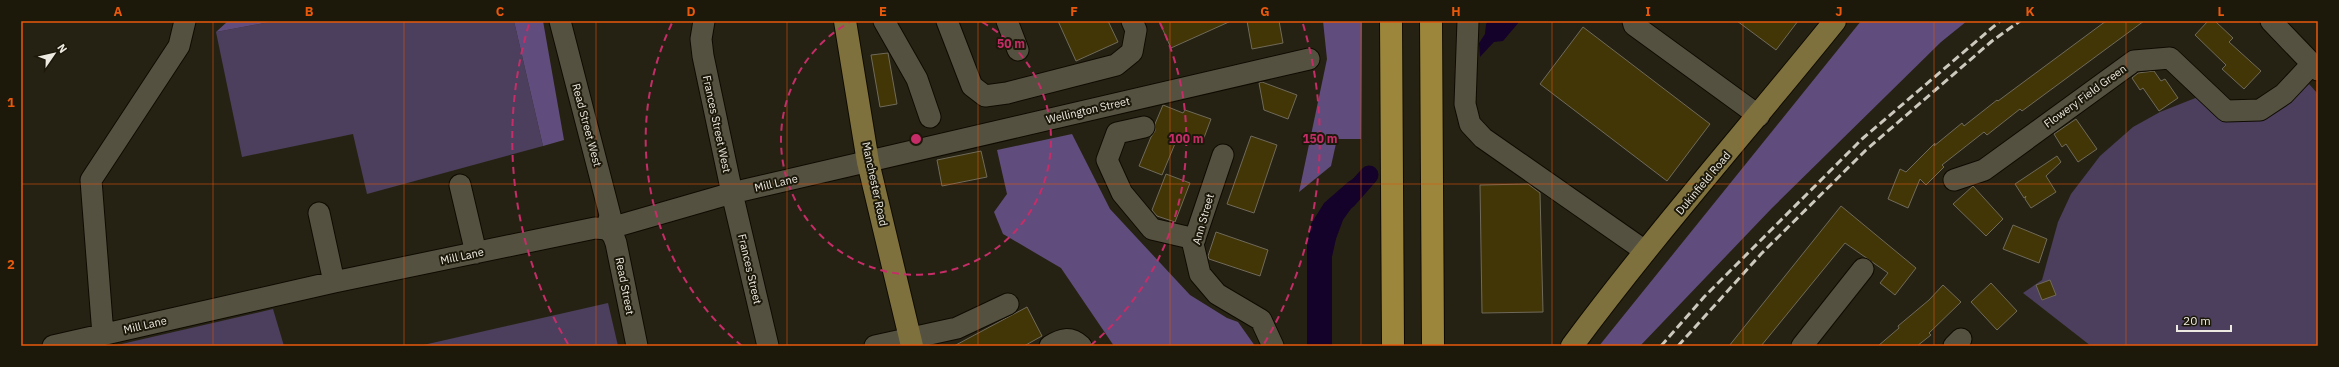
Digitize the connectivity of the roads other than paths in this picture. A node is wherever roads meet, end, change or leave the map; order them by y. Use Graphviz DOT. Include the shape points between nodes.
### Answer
graph roads {
  1 [pos="185,21"];
  2 [pos="560,21"];
  3 [pos="704,21"];
  4 [pos="845,21"];
  5 [pos="884,21"];
  6 [pos="947,21"];
  7 [pos="1007,21"];
  8 [pos="1132,21"];
  9 [pos="1391,21"];
  10 [pos="1431,21"];
  11 [pos="1633,21"];
  12 [pos="1835,21"];
  13 [pos="2271,21"];
  14 [pos="1468,24"];
  15 [pos="1018,50"];
  16 [pos="1309,59"];
  17 [pos="2315,67"];
  18 [pos="1759,116"];
  19 [pos="930,117"];
  20 [pos="1144,127"];
  21 [pos="1223,155"];
  22 [pos="868,162"];
  23 [pos="1954,180"];
  24 [pos="460,185"];
  25 [pos="732,192"];
  26 [pos="319,213"];
  27 [pos="607,229"];
  28 [pos="1195,239"];
  29 [pos="1645,251"];
  30 [pos="476,254"];
  31 [pos="1863,269"];
  32 [pos="334,282"];
  33 [pos="1008,304"];
  34 [pos="102,335"];
  35 [pos="911,342"];
  36 [pos="78,343"];
  37 [pos="1807,344"];
  38 [pos="53,346"];
  39 [pos="636,346"];
  40 [pos="768,346"];
  41 [pos="876,346"];
  42 [pos="1050,346"];
  43 [pos="1081,346"];
  44 [pos="1273,346"];
  45 [pos="1393,346"];
  46 [pos="1433,346"];
  47 [pos="1572,346"];
  1 -- 34 [label="street" via="179,46 91,180"];
  2 -- 27 [label="street, Read Street West" via="610,215"];
  3 -- 25 [label="street, Frances Street West" via="701,39 703,56"];
  4 -- 22 [label="main road, Manchester Road"];
  5 -- 19 [label="street" via="917,79"];
  6 -- 8 [label="street" via="972,86 985,96 1007,93 1116,65 1132,52 1136,30"];
  7 -- 15 [label="street"];
  9 -- 45 [label="highway"];
  10 -- 46 [label="highway"];
  11 -- 18 [label="street" via="1634,25 1655,42"];
  12 -- 18 [label="main road, Dukinfield Road"];
  13 -- 17 [label="street"];
  14 -- 29 [label="street" via="1465,104 1470,124 1483,138"];
  16 -- 22 [label="street, Wellington Street"];
  17 -- 23 [label="street, Flowery Field Green" via="2284,94 2260,110 2226,111 2170,58 2134,61 1984,170"];
  18 -- 29 [label="main road, Dukinfield Road"];
  20 -- 28 [label="street" via="1117,134 1107,160 1122,193 1152,230"];
  21 -- 28 [label="street, Ann Street"];
  22 -- 25 [label="street, Mill Lane"];
  22 -- 35 [label="main road, Manchester Road"];
  24 -- 30 [label="street"];
  25 -- 27 [label="street, Mill Lane"];
  25 -- 40 [label="street, Frances Street"];
  26 -- 32 [label="street"];
  27 -- 30 [label="street, Mill Lane" via="595,228"];
  27 -- 39 [label="street, Read Street" via="616,243"];
  28 -- 44 [label="street, Ann Street" via="1193,244 1200,274 1217,294 1261,320"];
  29 -- 47 [label="main road, Dukinfield Road"];
  30 -- 32 [label="street, Mill Lane"];
  31 -- 37 [label="street"];
  32 -- 34 [label="street, Mill Lane"];
  33 -- 35 [label="street" via="957,328"];
  34 -- 36 [label="street, Mill Lane"];
  35 -- 41 [label="street"];
  36 -- 38 [label="street, Mill Lane"];
  42 -- 43 [label="street" via="1061,339 1071,340"];
}
